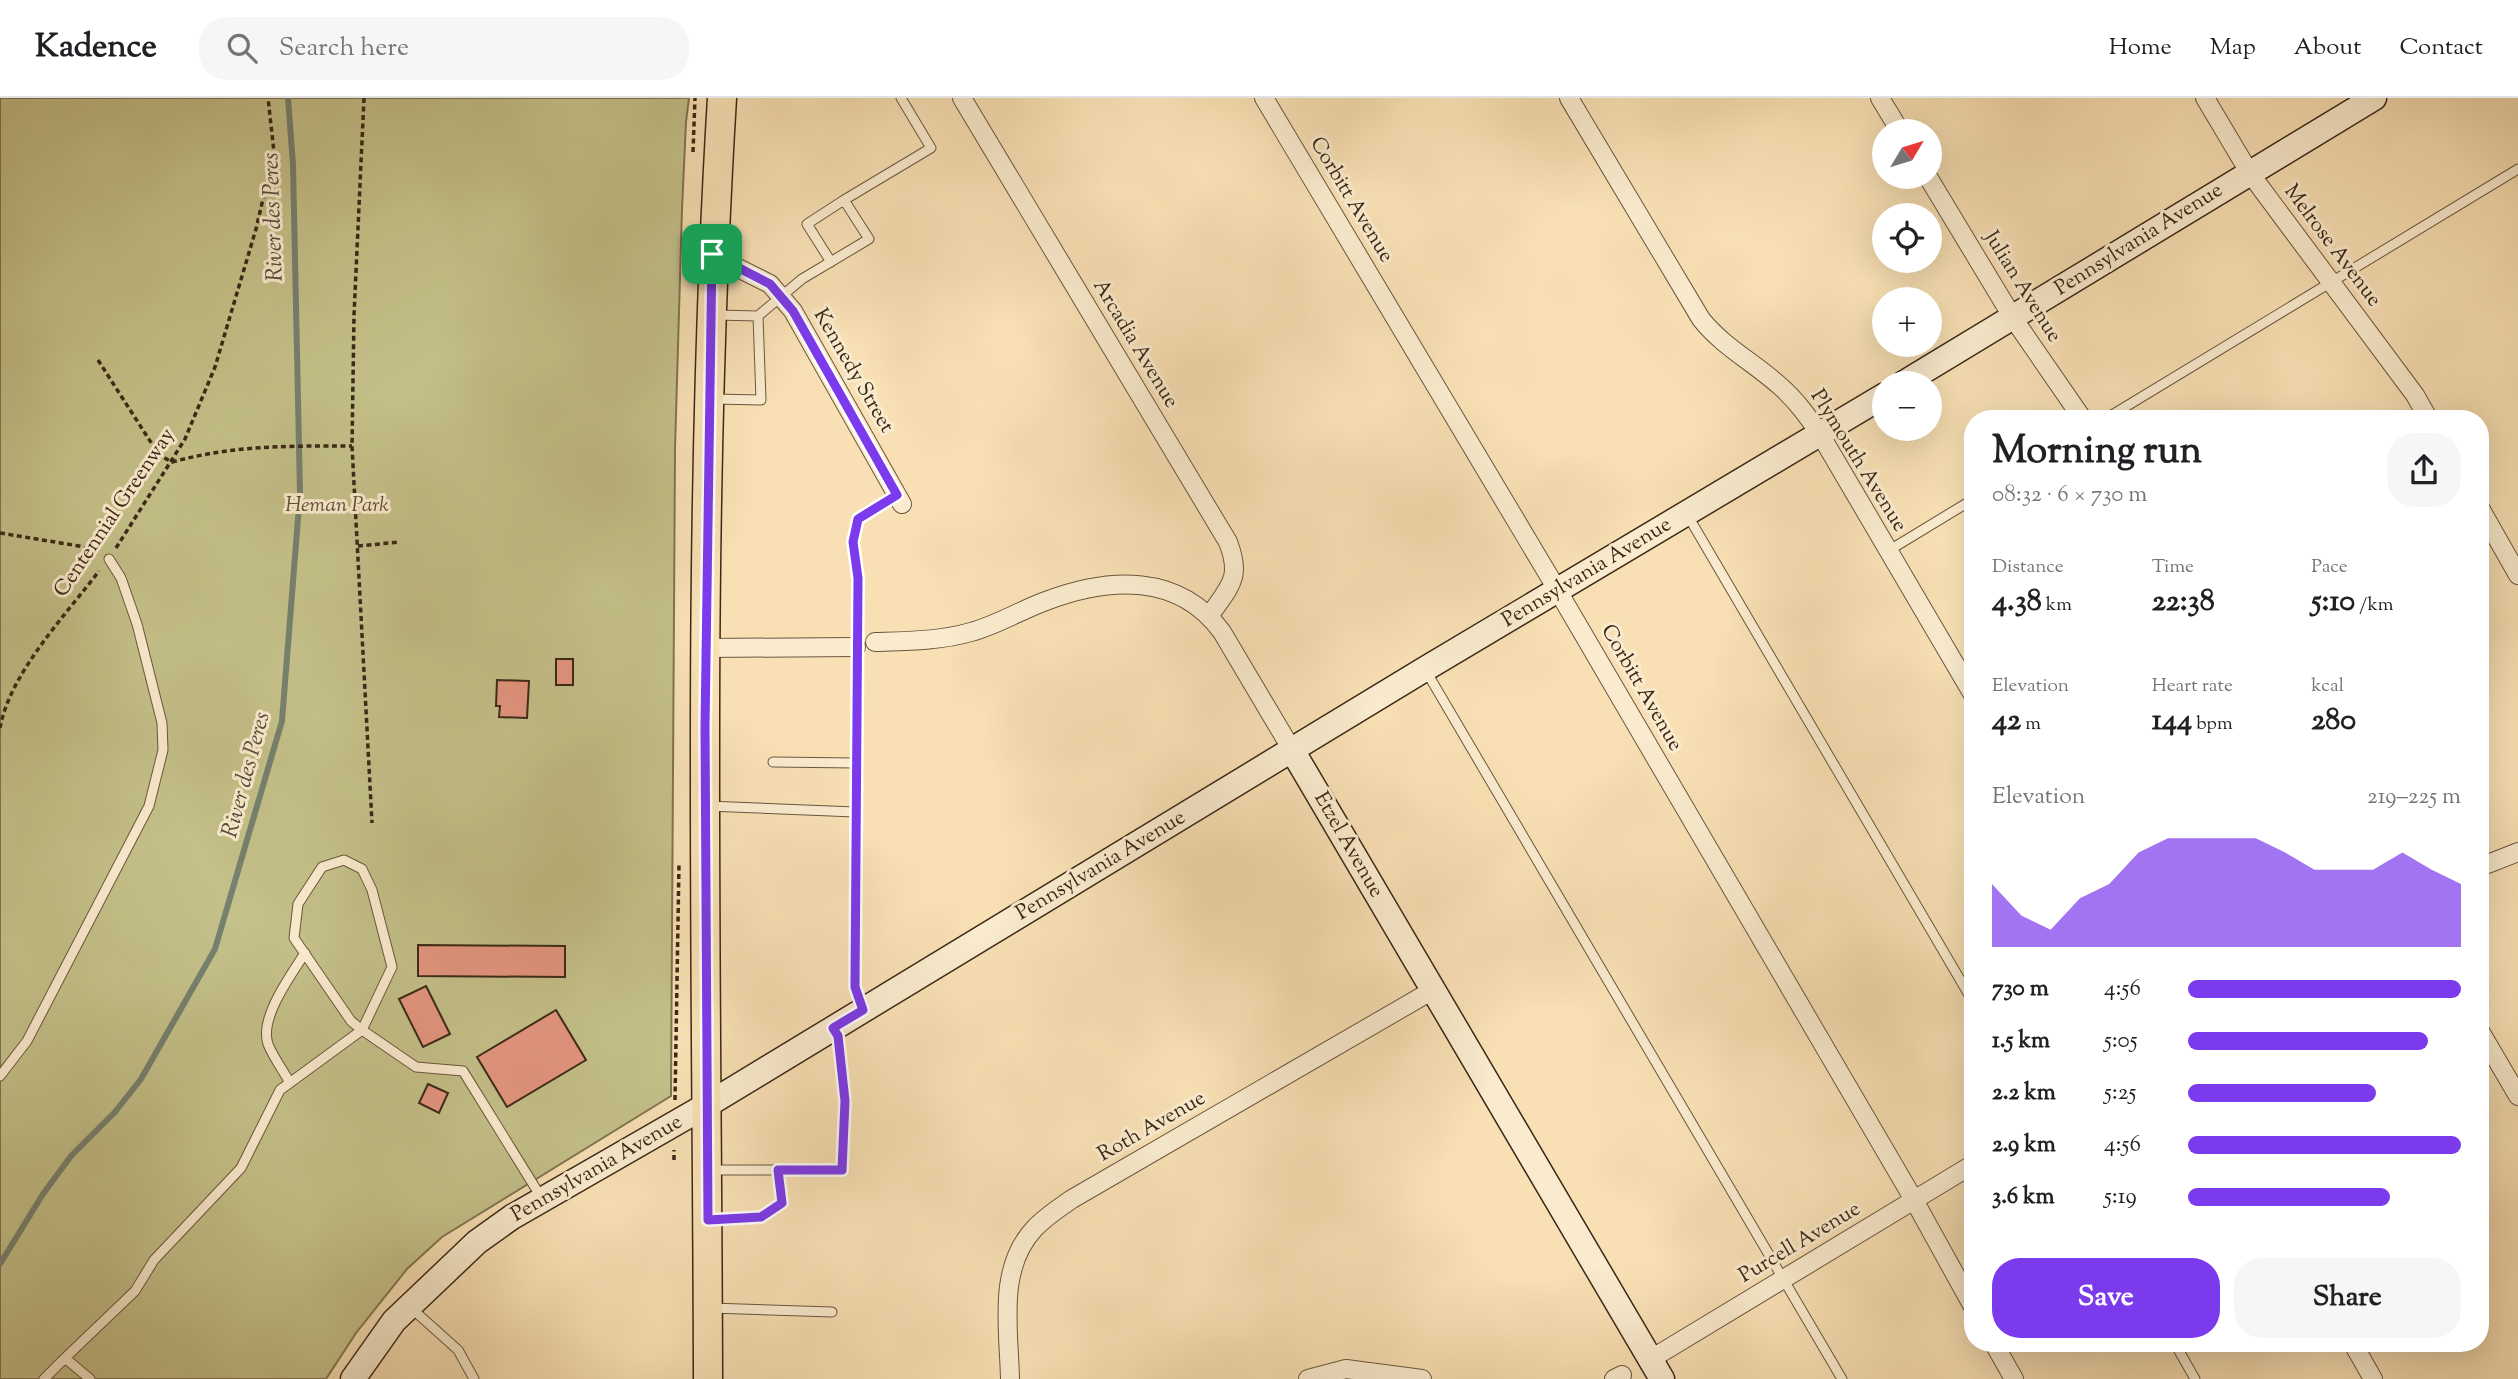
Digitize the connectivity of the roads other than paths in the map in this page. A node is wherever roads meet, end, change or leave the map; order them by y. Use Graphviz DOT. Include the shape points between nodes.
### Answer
graph roads {
  1 [pos="722,98"];
  2 [pos="901,98"];
  3 [pos="962,98"];
  4 [pos="1264,98"];
  5 [pos="1569,98"];
  6 [pos="1880,98"];
  7 [pos="2205,98"];
  8 [pos="2374,98"];
  9 [pos="1893,119"];
  10 [pos="2518,169"];
  11 [pos="2249,172"];
  12 [pos="1935,189"];
  13 [pos="844,200"];
  14 [pos="712,254"];
  15 [pos="831,262"];
  16 [pos="2331,283"];
  17 [pos="781,296"];
  18 [pos="711,315"];
  19 [pos="758,316"];
  20 [pos="2013,318"];
  21 [pos="1924,371"];
  22 [pos="709,399"];
  23 [pos="1872,403"];
  24 [pos="2076,410"];
  25 [pos="2120,410"];
  26 [pos="2423,410"];
  27 [pos="1820,434"];
  28 [pos="900,499"];
  29 [pos="1964,505"];
  30 [pos="1687,513"];
  31 [pos="2489,524"];
  32 [pos="1888,551"];
  33 [pos="109,559"];
  34 [pos="2518,575"];
  35 [pos="1558,591"];
  36 [pos="1210,615"];
  37 [pos="875,642"];
  38 [pos="856,647"];
  39 [pos="706,648"];
  40 [pos="1425,669"];
  41 [pos="1964,679"];
  42 [pos="1292,750"];
  43 [pos="772,762"];
  44 [pos="855,763"];
  45 [pos="705,806"];
  46 [pos="855,812"];
  47 [pos="2518,852"];
  48 [pos="2489,863"];
  49 [pos="304,953"];
  50 [pos="1964,986"];
  51 [pos="1433,990"];
  52 [pos="863,1010"];
  53 [pos="833,1028"];
  54 [pos="362,1030"];
  55 [pos="2489,1046"];
  56 [pos="0,1076"];
  57 [pos="290,1083"];
  58 [pos="2518,1096"];
  59 [pos="707,1105"];
  60 [pos="708,1170"];
  61 [pos="778,1170"];
  62 [pos="1964,1170"];
  63 [pos="542,1200"];
  64 [pos="1914,1200"];
  65 [pos="708,1220"];
  66 [pos="1783,1280"];
  67 [pos="1964,1291"];
  68 [pos="409,1306"];
  69 [pos="708,1308"];
  70 [pos="831,1312"];
  71 [pos="1999,1352"];
  72 [pos="2180,1352"];
  73 [pos="2358,1352"];
  74 [pos="65,1358"];
  75 [pos="1657,1369"];
  76 [pos="44,1379"];
  77 [pos="90,1379"];
  78 [pos="353,1379"];
  79 [pos="474,1379"];
  80 [pos="708,1379"];
  81 [pos="1010,1379"];
  82 [pos="1308,1379"];
  83 [pos="1422,1379"];
  84 [pos="1842,1379"];
  85 [pos="2014,1379"];
  86 [pos="2195,1379"];
  87 [pos="2373,1379"];
  1 -- 14 [label="main road"];
  2 -- 13 [label="lane" via="931,148"];
  3 -- 36 [label="street, Arcadia Avenue" via="1228,542 1236,575"];
  4 -- 35 [label="street, Corbitt Avenue"];
  5 -- 27 [label="street, Plymouth Avenue" via="1701,319 1720,340 1782,387"];
  6 -- 9 [label="street"];
  7 -- 11 [label="street, Melrose Avenue"];
  8 -- 11 [label="street, Pennsylvania Avenue"];
  10 -- 16 [label="lane"];
  11 -- 16 [label="street, Melrose Avenue"];
  11 -- 20 [label="street, Pennsylvania Avenue"];
  12 -- 20 [label="street, Julian Avenue"];
  13 -- 15 [label="lane" via="807,224"];
  13 -- 15 [label="lane" via="869,239"];
  14 -- 17 [label="street, Kennedy Street" via="770,284"];
  14 -- 18 [label="main road"];
  15 -- 17 [label="lane"];
  16 -- 25 [label="lane"];
  16 -- 26 [label="street, Melrose Avenue"];
  17 -- 19 [label="lane"];
  17 -- 28 [label="street, Kennedy Street"];
  18 -- 19 [label="lane"];
  18 -- 22 [label="main road"];
  19 -- 22 [label="lane" via="761,400"];
  20 -- 21 [label="street, Pennsylvania Avenue"];
  20 -- 24 [label="street, Julian Avenue"];
  22 -- 39 [label="main road"];
  23 -- 27 [label="street, Pennsylvania Avenue"];
  27 -- 30 [label="street, Pennsylvania Avenue"];
  27 -- 32 [label="street, Plymouth Avenue"];
  28 -- 38 [label="lane" via="858,519 853,542 858,578"];
  29 -- 32 [label="lane"];
  30 -- 35 [label="street, Pennsylvania Avenue"];
  30 -- 50 [label="lane"];
  31 -- 34 [label="street"];
  32 -- 41 [label="street, Plymouth Avenue"];
  33 -- 56 [label="lane" via="121,578 137,624 162,723 163,750 149,806 27,1041"];
  35 -- 40 [label="street, Pennsylvania Avenue"];
  35 -- 64 [label="street, Corbitt Avenue"];
  36 -- 37 [label="street, Etzel Avenue" via="1180,594 1149,585 1127,585 1046,601 972,632"];
  36 -- 42 [label="street, Etzel Avenue"];
  38 -- 39 [label="street"];
  38 -- 44 [label="lane"];
  39 -- 45 [label="main road"];
  40 -- 42 [label="street, Pennsylvania Avenue"];
  40 -- 66 [label="lane"];
  42 -- 51 [label="street, Etzel Avenue"];
  42 -- 52 [label="street, Pennsylvania Avenue"];
  43 -- 44 [label="lane"];
  44 -- 46 [label="lane"];
  45 -- 46 [label="lane"];
  45 -- 59 [label="main road"];
  46 -- 52 [label="lane" via="855,987"];
  47 -- 48 [label="street"];
  49 -- 54 [label="lane"];
  49 -- 54 [label="lane" via="294,938 298,904 322,867 344,860 362,869 392,967"];
  49 -- 57 [label="lane" via="267,1023 267,1042"];
  51 -- 75 [label="street, Etzel Avenue"];
  51 -- 81 [label="street, Roth Avenue" via="1048,1216 1019,1248 1011,1269"];
  52 -- 53 [label="street, Pennsylvania Avenue"];
  53 -- 59 [label="street, Pennsylvania Avenue"];
  53 -- 61 [label="lane" via="838,1036 845,1101 842,1170"];
  54 -- 57 [label="lane"];
  54 -- 63 [label="lane" via="416,1067 463,1071"];
  55 -- 58 [label="street"];
  57 -- 74 [label="lane" via="280,1090 241,1168 153,1260 135,1291"];
  59 -- 60 [label="main road"];
  59 -- 63 [label="street, Pennsylvania Avenue"];
  60 -- 61 [label="lane"];
  60 -- 65 [label="main road"];
  61 -- 65 [label="lane" via="782,1203 761,1217"];
  62 -- 64 [label="street, Purcell Avenue"];
  63 -- 68 [label="street, Pennsylvania Avenue" via="477,1242"];
  64 -- 66 [label="street, Purcell Avenue"];
  64 -- 67 [label="street, Corbitt Avenue"];
  65 -- 69 [label="main road"];
  66 -- 75 [label="street, Purcell Avenue"];
  66 -- 84 [label="lane"];
  68 -- 78 [label="street, Pennsylvania Avenue"];
  68 -- 79 [label="lane" via="458,1350"];
  69 -- 70 [label="lane"];
  69 -- 80 [label="main road"];
  71 -- 85 [label="street"];
  72 -- 86 [label="lane"];
  73 -- 87 [label="street"];
  74 -- 76 [label="lane"];
  74 -- 77 [label="lane"];
  82 -- 83 [label="street" via="1346,1369"];
}
